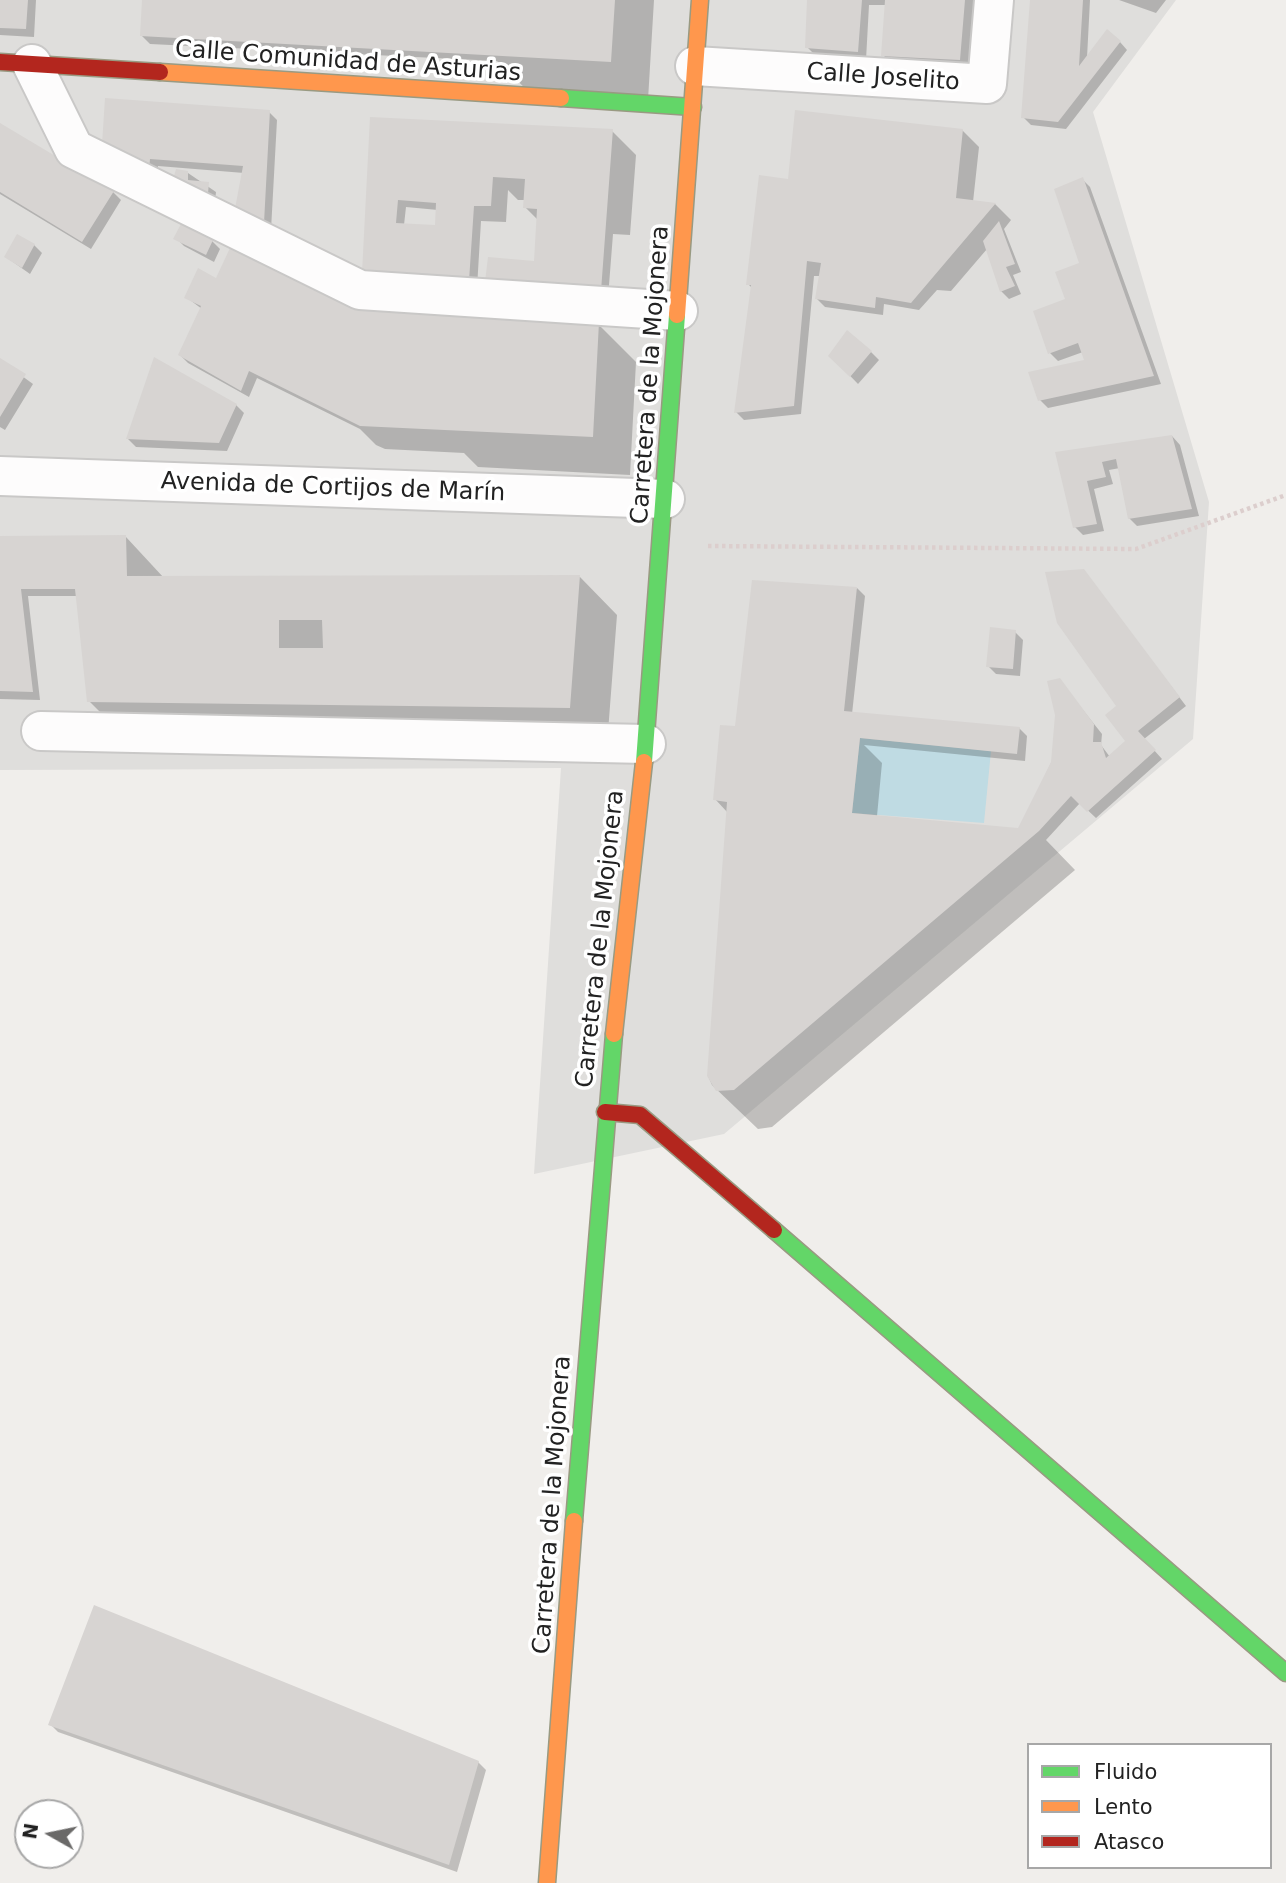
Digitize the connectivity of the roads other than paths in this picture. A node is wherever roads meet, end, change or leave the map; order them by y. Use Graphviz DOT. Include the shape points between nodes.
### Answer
graph roads {
  1 [pos="699,0"];
  2 [pos="994,0"];
  3 [pos="16,63"];
  4 [pos="695,66"];
  5 [pos="693,107"];
  6 [pos="678,311"];
  7 [pos="0,476"];
  8 [pos="666,499"];
  9 [pos="41,731"];
  10 [pos="646,744"];
  11 [pos="605,1112"];
  12 [pos="1286,1673"];
  13 [pos="547,1883"];
  1 -- 4 [label="street, Carretera de la Mojonera"];
  2 -- 4 [label="street, Calle Joselito" via="988,84"];
  3 -- 5 [label="street, Calle Comunidad de Asturias"];
  3 -- 6 [label="street" via="74,149 360,290"];
  4 -- 5 [label="street, Carretera de la Mojonera"];
  5 -- 6 [label="street, Carretera de la Mojonera"];
  6 -- 8 [label="street, Carretera de la Mojonera"];
  7 -- 8 [label="street, Avenida de Cortijos de Marín"];
  8 -- 10 [label="street, Carretera de la Mojonera"];
  9 -- 10 [label="street"];
  10 -- 11 [label="street, Carretera de la Mojonera"];
  11 -- 12 [label="street" via="640,1115"];
  11 -- 13 [label="street, Carretera de la Mojonera"];
}
